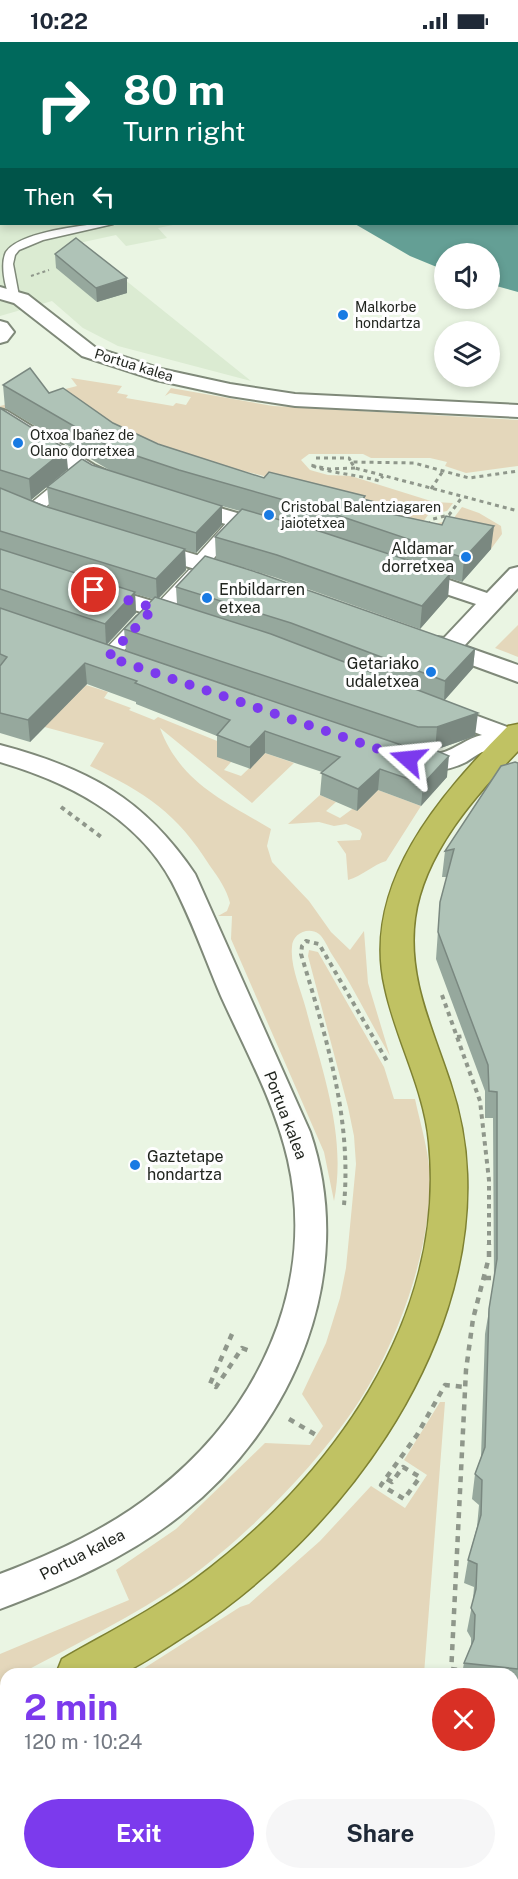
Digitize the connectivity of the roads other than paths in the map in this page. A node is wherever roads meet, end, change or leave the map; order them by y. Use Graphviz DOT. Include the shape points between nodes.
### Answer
graph roads {
  1 [pos="103,225"];
  2 [pos="5,298"];
  3 [pos="0,327"];
  4 [pos="0,337"];
  5 [pos="518,411"];
  6 [pos="0,415"];
  7 [pos="83,468"];
  8 [pos="134,489"];
  9 [pos="163,498"];
  10 [pos="22,508"];
  11 [pos="55,520"];
  12 [pos="239,520"];
  13 [pos="292,536"];
  14 [pos="124,540"];
  15 [pos="201,564"];
  16 [pos="394,569"];
  17 [pos="518,574"];
  18 [pos="252,580"];
  19 [pos="76,584"];
  20 [pos="492,602"];
  21 [pos="157,609"];
  22 [pos="204,625"];
  23 [pos="418,638"];
  24 [pos="448,648"];
  25 [pos="99,654"];
  26 [pos="134,666"];
  27 [pos="518,674"];
  28 [pos="421,703"];
  29 [pos="514,744"];
  30 [pos="0,753"];
  31 [pos="393,754"];
  32 [pos="0,1592"];
  33 [pos="88,1668"];
  1 -- 2 [label="lane" via="15,247 10,254"];
  2 -- 5 [label="street, Portua kalea" via="98,356 156,374 309,401"];
  3 -- 4 [label="street" via="4,332"];
  6 -- 7 [label="street"];
  7 -- 8 [label="street"];
  7 -- 10 [label="street"];
  9 -- 12 [label="street"];
  10 -- 11 [label="street"];
  12 -- 13 [label="street"];
  12 -- 15 [label="street"];
  14 -- 15 [label="street"];
  15 -- 18 [label="street"];
  15 -- 21 [label="street"];
  16 -- 20 [label="street"];
  17 -- 20 [label="street"];
  19 -- 21 [label="street"];
  20 -- 24 [label="street"];
  21 -- 22 [label="street"];
  21 -- 25 [label="street"];
  23 -- 24 [label="street"];
  24 -- 27 [label="street"];
  25 -- 26 [label="street"];
  28 -- 29 [label="street"];
  29 -- 31 [label="street" via="476,744 437,762"];
  29 -- 33 [label="highway" via="468,787 439,827 417,867 397,926 398,972 442,1118 449,1168 445,1234 436,1274 401,1373 359,1442 315,1497 262,1550 186,1610"];
  30 -- 32 [label="street, Portua kalea" via="55,771 104,795 143,826 165,851 184,881 290,1118 310,1192 313,1239 304,1305 292,1340 260,1402 216,1458 164,1507 95,1551"];
}
